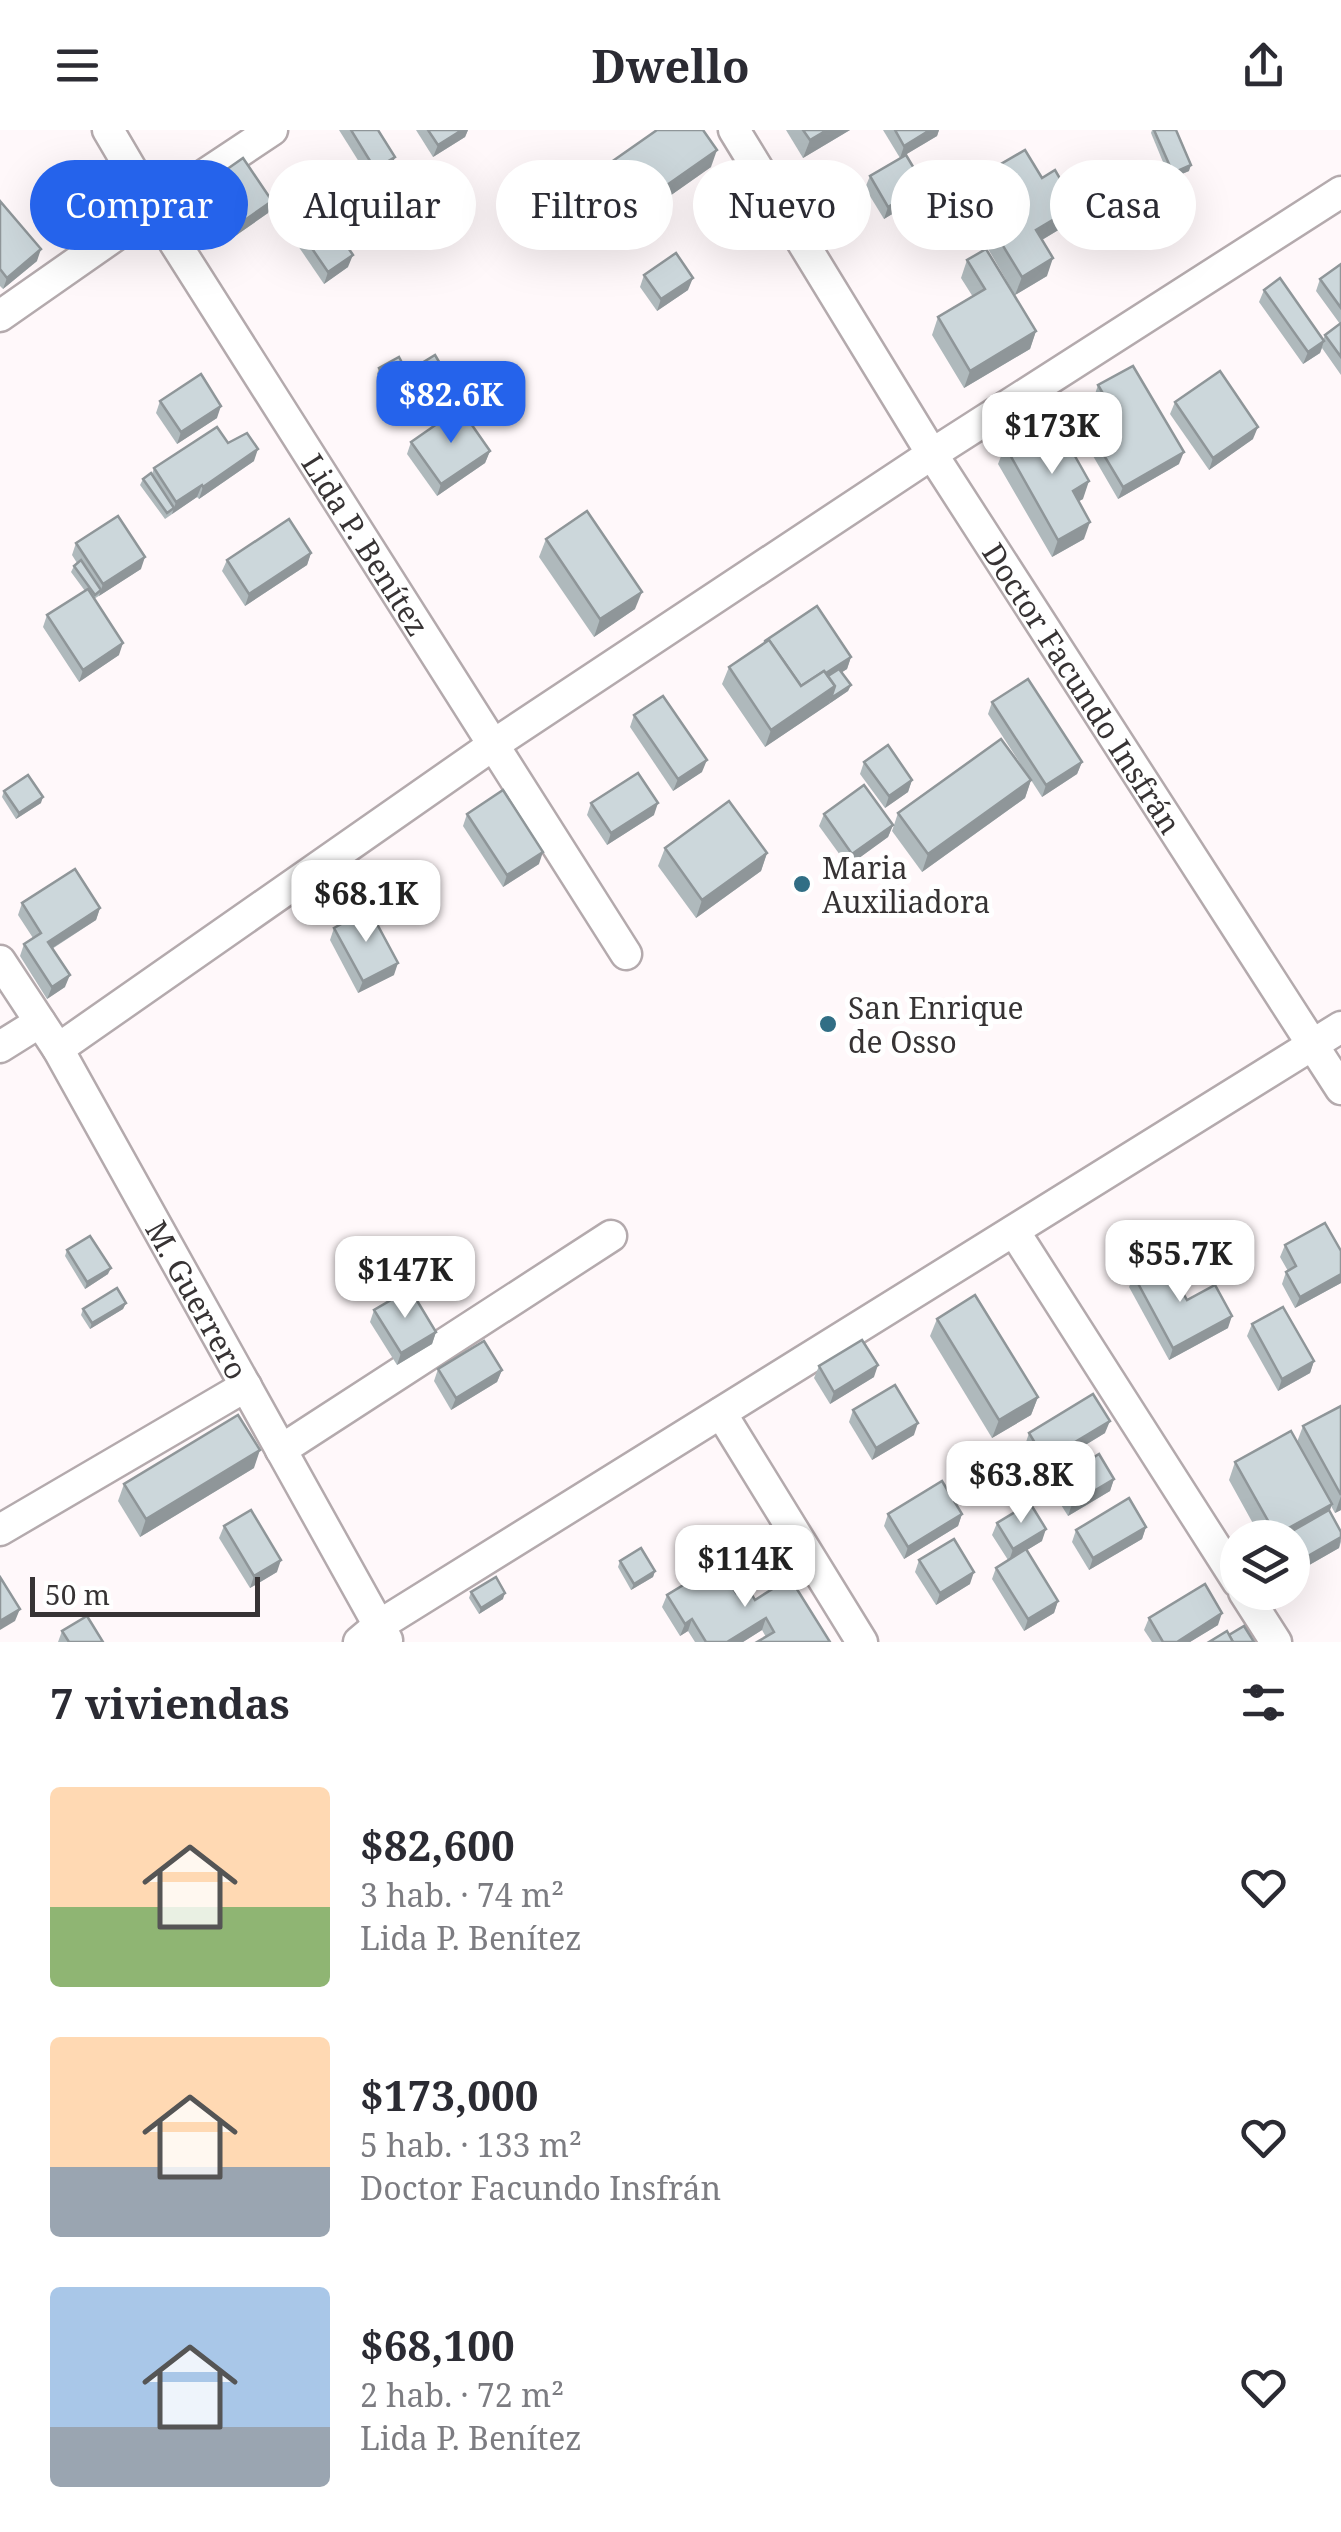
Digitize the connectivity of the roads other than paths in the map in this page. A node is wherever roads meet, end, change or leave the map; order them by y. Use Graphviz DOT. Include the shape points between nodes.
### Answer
graph roads {
  1 [pos="108,130"];
  2 [pos="272,130"];
  3 [pos="734,130"];
  4 [pos="126,160"];
  5 [pos="227,160"];
  6 [pos="1341,192"];
  7 [pos="94,250"];
  8 [pos="180,250"];
  9 [pos="0,316"];
  10 [pos="932,454"];
  11 [pos="493,746"];
  12 [pos="626,954"];
  13 [pos="0,961"];
  14 [pos="40,1022"];
  15 [pos="1341,1027"];
  16 [pos="1314,1044"];
  17 [pos="0,1047"];
  18 [pos="58,1049"];
  19 [pos="1341,1088"];
  20 [pos="1014,1231"];
  21 [pos="610,1236"];
  22 [pos="246,1386"];
  23 [pos="721,1413"];
  24 [pos="281,1450"];
  25 [pos="0,1530"];
  26 [pos="1220,1554"];
  27 [pos="1256,1610"];
  28 [pos="375,1636"];
  29 [pos="862,1642"];
  30 [pos="1276,1642"];
  1 -- 4 [label="street, Lida P. Benítez"];
  2 -- 5 [label="street"];
  3 -- 10 [label="street, Doctor Facundo Insfrán"];
  6 -- 10 [label="street"];
  7 -- 9 [label="street"];
  8 -- 11 [label="street, Lida P. Benítez"];
  10 -- 11 [label="street"];
  10 -- 16 [label="street, Doctor Facundo Insfrán"];
  11 -- 12 [label="street, Lida P. Benítez"];
  11 -- 18 [label="street"];
  13 -- 14 [label="street, M. Guerrero"];
  14 -- 17 [label="street"];
  14 -- 18 [label="street, M. Guerrero"];
  15 -- 16 [label="street"];
  16 -- 19 [label="street, Doctor Facundo Insfrán"];
  16 -- 20 [label="street"];
  18 -- 22 [label="street, M. Guerrero"];
  20 -- 23 [label="street"];
  20 -- 26 [label="street"];
  21 -- 24 [label="street"];
  22 -- 24 [label="street, M. Guerrero"];
  22 -- 25 [label="street"];
  23 -- 28 [label="street"];
  23 -- 29 [label="street"];
  24 -- 28 [label="street, M. Guerrero"];
  27 -- 30 [label="street"];
}
